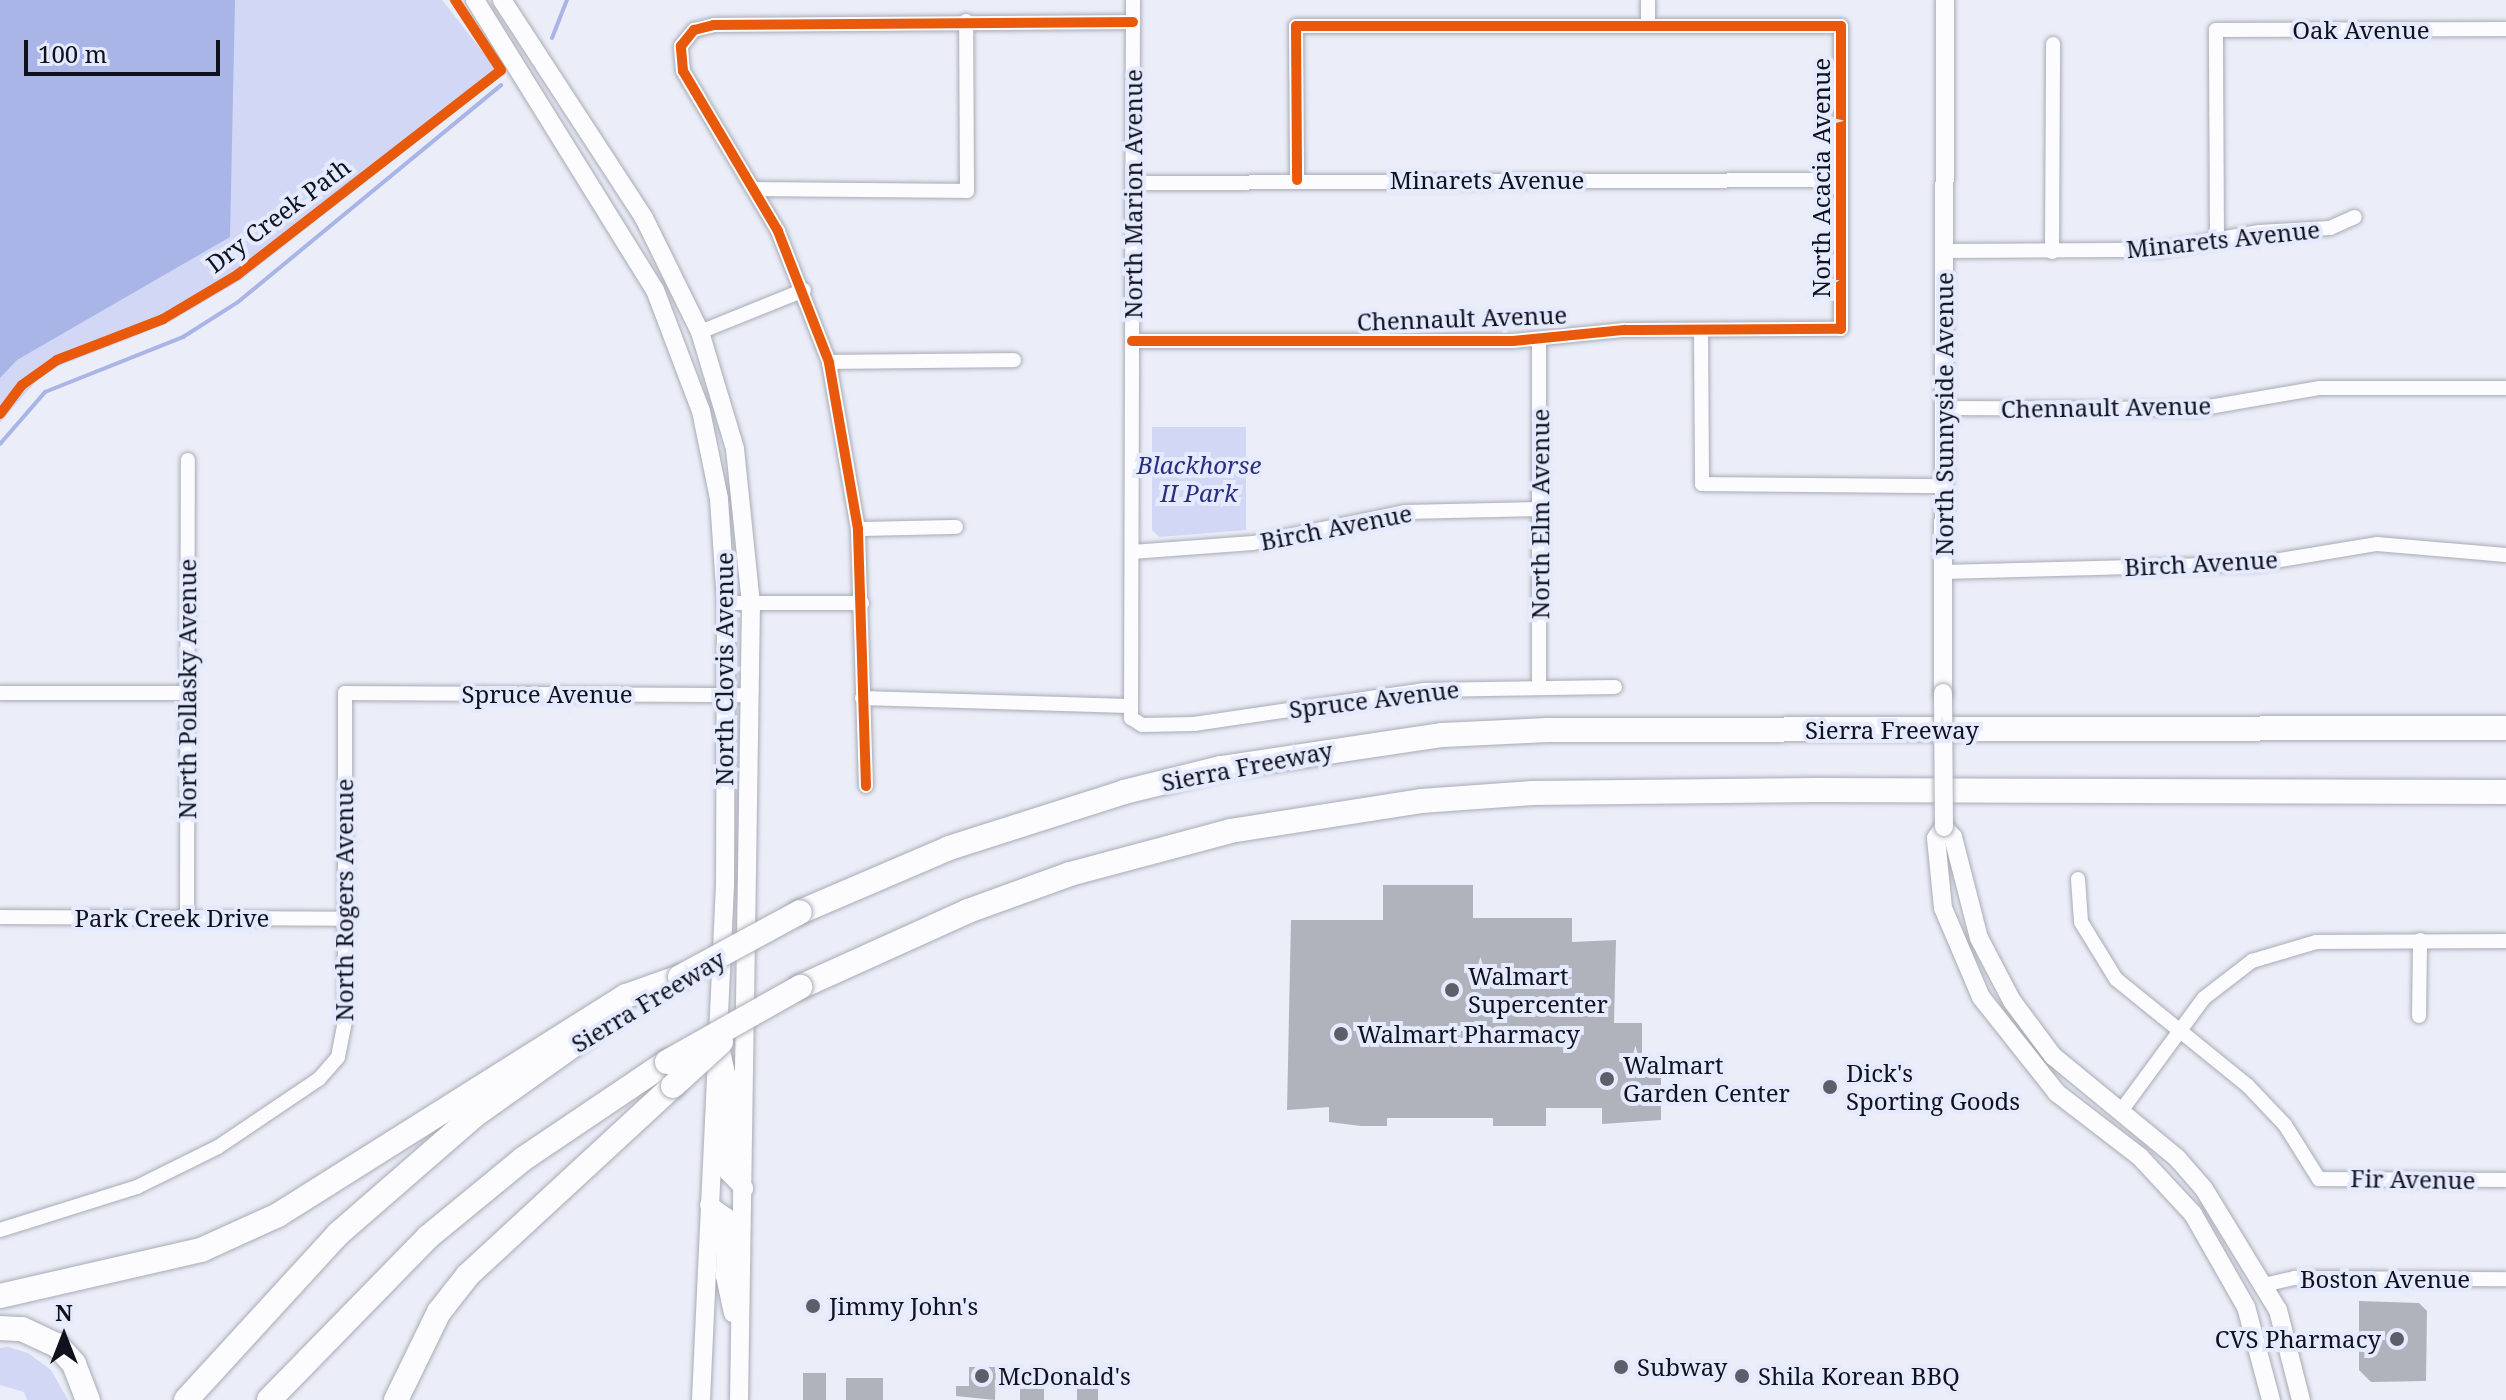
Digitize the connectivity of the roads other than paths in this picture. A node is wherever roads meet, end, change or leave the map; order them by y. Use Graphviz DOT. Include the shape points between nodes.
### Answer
graph roads {
  1 [pos="475,0"];
  2 [pos="502,0"];
  3 [pos="1133,0"];
  4 [pos="1648,0"];
  5 [pos="1945,0"];
  6 [pos="966,21"];
  7 [pos="1133,22"];
  8 [pos="1648,26"];
  9 [pos="2506,29"];
  10 [pos="2053,44"];
  11 [pos="1297,180"];
  12 [pos="1841,180"];
  13 [pos="1133,183"];
  14 [pos="756,189"];
  15 [pos="2355,217"];
  16 [pos="616,219"];
  17 [pos="2217,239"];
  18 [pos="1944,251"];
  19 [pos="2052,252"];
  20 [pos="804,290"];
  21 [pos="1841,329"];
  22 [pos="700,332"];
  23 [pos="1701,332"];
  24 [pos="1539,340"];
  25 [pos="1132,341"];
  26 [pos="1014,360"];
  27 [pos="829,362"];
  28 [pos="2506,388"];
  29 [pos="1944,408"];
  30 [pos="188,460"];
  31 [pos="1944,486"];
  32 [pos="1540,509"];
  33 [pos="956,527"];
  34 [pos="858,529"];
  35 [pos="1132,552"];
  36 [pos="2506,555"];
  37 [pos="1943,572"];
  38 [pos="726,603"];
  39 [pos="751,603"];
  40 [pos="862,603"];
  41 [pos="1539,687"];
  42 [pos="1615,687"];
  43 [pos="0,693"];
  44 [pos="187,693"];
  45 [pos="345,693"];
  46 [pos="725,695"];
  47 [pos="750,695"];
  48 [pos="862,698"];
  49 [pos="1129,706"];
  50 [pos="2506,716"];
  51 [pos="1134,723"];
  52 [pos="2506,728"];
  53 [pos="2314,730"];
  54 [pos="866,786"];
  55 [pos="2506,792"];
  56 [pos="1944,827"];
  57 [pos="2078,879"];
  58 [pos="1939,890"];
  59 [pos="0,917"];
  60 [pos="187,919"];
  61 [pos="345,919"];
  62 [pos="2420,940"];
  63 [pos="2506,941"];
  64 [pos="680,977"];
  65 [pos="1981,997"];
  66 [pos="756,1011"];
  67 [pos="2419,1016"];
  68 [pos="716,1025"];
  69 [pos="2178,1033"];
  70 [pos="2034,1034"];
  71 [pos="2121,1111"];
  72 [pos="2140,1157"];
  73 [pos="2506,1180"];
  74 [pos="744,1188"];
  75 [pos="709,1205"];
  76 [pos="0,1230"];
  77 [pos="385,1278"];
  78 [pos="2506,1279"];
  79 [pos="2264,1285"];
  80 [pos="0,1296"];
  81 [pos="0,1328"];
  82 [pos="740,1343"];
  83 [pos="88,1400"];
  84 [pos="186,1400"];
  85 [pos="269,1400"];
  86 [pos="290,1400"];
  87 [pos="396,1400"];
  88 [pos="701,1400"];
  89 [pos="739,1400"];
  90 [pos="2271,1400"];
  91 [pos="2301,1400"];
  1 -- 16 [label="main road, North Clovis Avenue"];
  2 -- 22 [label="main road, North Clovis Avenue" via="644,218"];
  3 -- 7 [label="street, North Marion Avenue"];
  4 -- 8 [label="street"];
  5 -- 18 [label="main road, North Sunnyside Avenue"];
  6 -- 7 [label="street"];
  6 -- 14 [label="street" via="967,191"];
  6 -- 14 [label="street" via="714,25 686,37 683,71"];
  7 -- 13 [label="street, North Marion Avenue"];
  8 -- 11 [label="street" via="1296,26"];
  8 -- 12 [label="street, North Acacia Avenue" via="1841,26"];
  9 -- 17 [label="street, Oak Avenue" via="2216,30"];
  10 -- 19 [label="street"];
  11 -- 12 [label="street, Minarets Avenue"];
  11 -- 13 [label="street, Minarets Avenue"];
  12 -- 21 [label="street, North Acacia Avenue"];
  13 -- 25 [label="street, North Marion Avenue"];
  14 -- 20 [label="street"];
  15 -- 17 [label="street, Minarets Avenue" via="2330,228"];
  16 -- 22 [label="main road" via="637,229 676,304"];
  16 -- 38 [label="main road, North Clovis Avenue" via="655,290 701,411 719,499"];
  17 -- 19 [label="street, Minarets Avenue" via="2159,250"];
  18 -- 19 [label="street, Minarets Avenue"];
  18 -- 29 [label="main road, North Sunnyside Avenue"];
  20 -- 22 [label="street"];
  20 -- 27 [label="street"];
  21 -- 23 [label="street, Chennault Avenue"];
  22 -- 39 [label="main road, North Clovis Avenue" via="735,449"];
  23 -- 24 [label="street, Chennault Avenue" via="1624,330"];
  23 -- 31 [label="street" via="1702,484"];
  24 -- 25 [label="street, Chennault Avenue"];
  24 -- 32 [label="street, North Elm Avenue"];
  25 -- 35 [label="street, North Marion Avenue"];
  26 -- 27 [label="street"];
  27 -- 34 [label="street"];
  28 -- 29 [label="street, Chennault Avenue" via="2320,388 2197,409"];
  29 -- 31 [label="main road, North Sunnyside Avenue"];
  30 -- 44 [label="street, North Pollasky Avenue"];
  31 -- 37 [label="main road, North Sunnyside Avenue"];
  32 -- 35 [label="street, Birch Avenue" via="1405,512 1253,543"];
  32 -- 41 [label="street, North Elm Avenue"];
  33 -- 34 [label="street"];
  34 -- 40 [label="street"];
  35 -- 49 [label="street, North Marion Avenue"];
  36 -- 37 [label="street, Birch Avenue" via="2377,544 2256,564"];
  37 -- 56 [label="main road, North Sunnyside Avenue, bridge"];
  38 -- 39 [label="street"];
  38 -- 46 [label="main road, North Clovis Avenue"];
  39 -- 40 [label="street"];
  39 -- 47 [label="main road, North Clovis Avenue"];
  40 -- 48 [label="street"];
  41 -- 42 [label="street, Spruce Avenue"];
  41 -- 51 [label="street, Spruce Avenue" via="1424,690 1194,724"];
  43 -- 44 [label="street"];
  44 -- 60 [label="street, North Pollasky Avenue"];
  45 -- 46 [label="street, Spruce Avenue"];
  45 -- 61 [label="street, North Rogers Avenue"];
  46 -- 47 [label="street, Spruce Avenue"];
  46 -- 68 [label="main road, North Clovis Avenue" via="725,885"];
  47 -- 74 [label="main road, North Clovis Avenue"];
  48 -- 49 [label="street"];
  48 -- 54 [label="street"];
  49 -- 51 [label="street, North Marion Avenue"];
  50 -- 53 [label="highway"];
  52 -- 53 [label="highway, Sierra Freeway"];
  53 -- 64 [label="highway, Sierra Freeway, bridge" via="1548,730 1338,748 1221,768 1043,816 800,912"];
  55 -- 66 [label="highway, bridge" via="1816,790 1421,801 1246,828 1070,874 924,929"];
  56 -- 58 [label="main road, North Sunnyside Avenue" via="1936,838"];
  56 -- 70 [label="main road, North Sunnyside Avenue" via="1953,837 1979,938"];
  57 -- 69 [label="street" via="2081,922 2091,945 2116,979"];
  58 -- 65 [label="main road, North Sunnyside Avenue"];
  58 -- 70 [label="main road" via="1953,899 1995,996"];
  59 -- 60 [label="street, Park Creek Drive"];
  60 -- 61 [label="street, Park Creek Drive"];
  61 -- 76 [label="street, North Rogers Avenue" via="344,1038 319,1079 177,1168"];
  62 -- 63 [label="street"];
  62 -- 67 [label="street"];
  62 -- 69 [label="street" via="2286,947 2222,980"];
  64 -- 80 [label="highway" via="613,1003 278,1215 201,1250"];
  64 -- 84 [label="highway, Sierra Freeway" via="475,1115 338,1234"];
  65 -- 71 [label="main road" via="2083,1102 2105,1115"];
  65 -- 72 [label="main road, North Sunnyside Avenue" via="2057,1093"];
  66 -- 77 [label="highway, bridge" via="667,1062 523,1159"];
  66 -- 87 [label="highway, bridge" via="468,1275 439,1312"];
  68 -- 74 [label="main road" via="730,1091 728,1172"];
  68 -- 75 [label="main road, North Clovis Avenue"];
  69 -- 71 [label="street"];
  69 -- 73 [label="street, Fir Avenue" via="2265,1104 2319,1179"];
  70 -- 71 [label="main road, North Sunnyside Avenue"];
  71 -- 79 [label="main road, North Sunnyside Avenue" via="2204,1189"];
  72 -- 79 [label="main road" via="2181,1183 2247,1277"];
  72 -- 90 [label="main road, North Sunnyside Avenue" via="2193,1214 2226,1265 2253,1327"];
  74 -- 82 [label="main road, North Clovis Avenue"];
  75 -- 82 [label="main road" via="726,1217 725,1276"];
  75 -- 88 [label="main road, North Clovis Avenue"];
  77 -- 85 [label="highway"];
  77 -- 86 [label="highway"];
  78 -- 79 [label="street, Boston Avenue" via="2295,1278"];
  79 -- 91 [label="main road, North Sunnyside Avenue" via="2288,1337"];
  81 -- 83 [label="highway" via="22,1329 57,1345 74,1364"];
  82 -- 89 [label="main road, North Clovis Avenue"];
}
